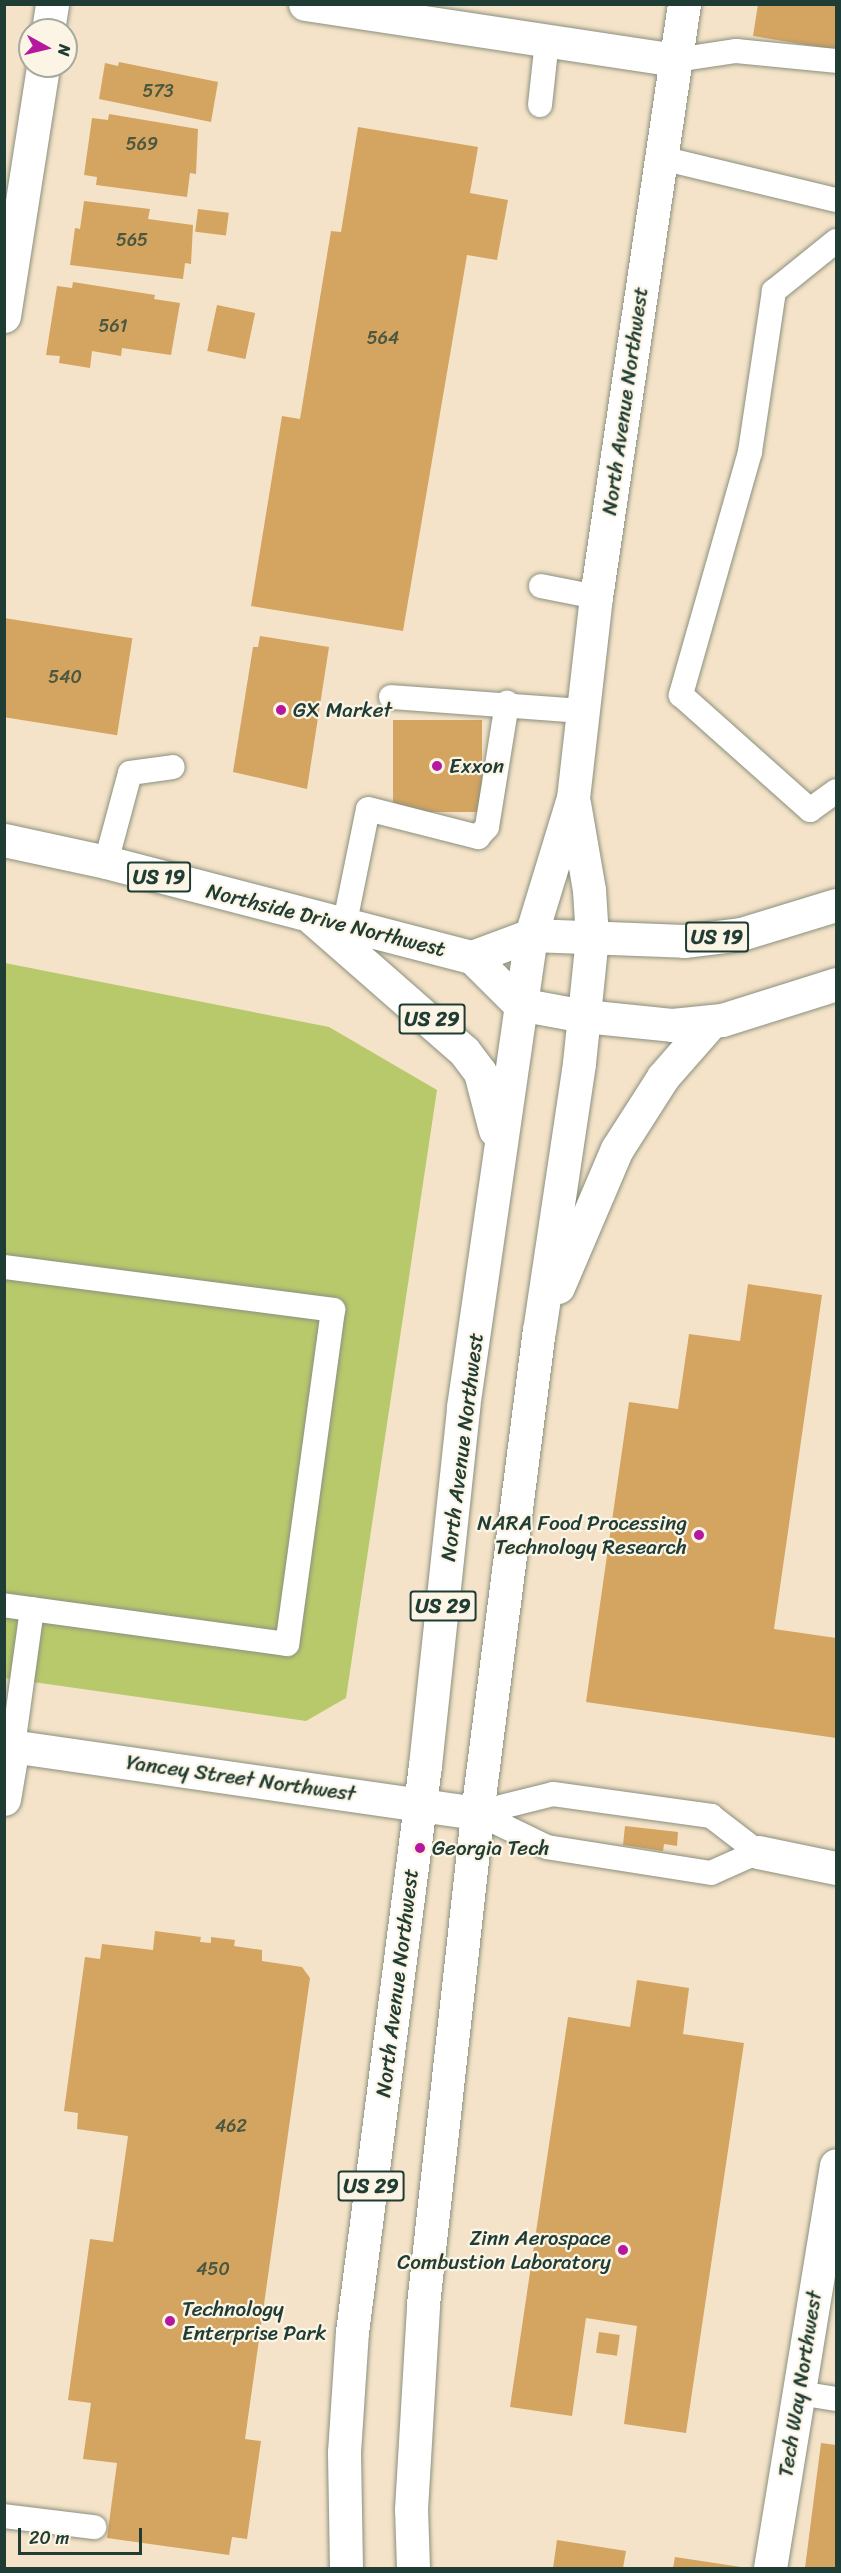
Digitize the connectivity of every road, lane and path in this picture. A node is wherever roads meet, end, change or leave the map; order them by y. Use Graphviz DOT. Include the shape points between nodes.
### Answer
graph roads {
  1 [pos="305,4"];
  2 [pos="684,4"];
  3 [pos="547,41"];
  4 [pos="676,60"];
  5 [pos="837,61"];
  6 [pos="41,78"];
  7 [pos="540,105"];
  8 [pos="661,158"];
  9 [pos="837,200"];
  10 [pos="837,241"];
  11 [pos="4,316"];
  12 [pos="541,586"];
  13 [pos="596,597"];
  14 [pos="391,697"];
  15 [pos="507,703"];
  16 [pos="583,711"];
  17 [pos="173,768"];
  18 [pos="837,791"];
  19 [pos="573,798"];
  20 [pos="4,840"];
  21 [pos="106,862"];
  22 [pos="837,905"];
  23 [pos="312,918"];
  24 [pos="344,927"];
  25 [pos="531,935"];
  26 [pos="592,938"];
  27 [pos="472,957"];
  28 [pos="837,984"];
  29 [pos="519,1004"];
  30 [pos="584,1016"];
  31 [pos="712,1021"];
  32 [pos="500,1155"];
  33 [pos="4,1267"];
  34 [pos="539,1331"];
  35 [pos="4,1605"];
  36 [pos="32,1608"];
  37 [pos="9,1745"];
  38 [pos="4,1799"];
  39 [pos="420,1804"];
  40 [pos="477,1813"];
  41 [pos="758,1852"];
  42 [pos="837,1868"];
  43 [pos="837,2165"];
  44 [pos="799,2393"];
  45 [pos="837,2399"];
  46 [pos="4,2516"];
  47 [pos="94,2527"];
  48 [pos="346,2568"];
  49 [pos="413,2568"];
  50 [pos="770,2568"];
  1 -- 3 [label="main road"];
  2 -- 4 [label="main road, North Avenue Northwest"];
  3 -- 4 [label="main road"];
  3 -- 7 [label="lane"];
  4 -- 5 [label="lane" via="736,51"];
  4 -- 8 [label="main road, North Avenue Northwest"];
  6 -- 11 [label="main road"];
  8 -- 9 [label="lane"];
  8 -- 13 [label="main road, North Avenue Northwest"];
  10 -- 18 [label="lane" via="774,291 750,452 681,695 810,810"];
  12 -- 13 [label="lane"];
  13 -- 16 [label="main road, North Avenue Northwest"];
  14 -- 15 [label="lane"];
  15 -- 16 [label="lane"];
  15 -- 24 [label="lane" via="487,827 478,837 368,809"];
  16 -- 19 [label="main road, North Avenue Northwest"];
  17 -- 21 [label="lane" via="130,773"];
  19 -- 25 [label="main road, North Avenue Northwest"];
  19 -- 26 [label="main road, North Avenue Northwest" via="589,890"];
  20 -- 21 [label="main road, Northside Drive Northwest / US 19"];
  21 -- 23 [label="main road, Northside Drive Northwest / US 19"];
  22 -- 26 [label="main road, Northside Drive Northwest / US 19" via="741,934 684,941"];
  23 -- 24 [label="main road, Northside Drive Northwest / US 19"];
  23 -- 32 [label="main road, US 29" via="464,1051 480,1072"];
  24 -- 27 [label="main road, Northside Drive Northwest / US 19"];
  25 -- 26 [label="main road, Northside Drive Northwest / US 19"];
  25 -- 27 [label="main road, Northside Drive Northwest / US 19"];
  25 -- 29 [label="main road, North Avenue Northwest / US 29"];
  26 -- 30 [label="main road, North Avenue Northwest / US 29"];
  27 -- 29 [label="main road, Northside Drive Northwest"];
  28 -- 31 [label="main road"];
  29 -- 30 [label="main road"];
  29 -- 32 [label="main road, North Avenue Northwest / US 29"];
  30 -- 31 [label="main road" via="672,1025"];
  30 -- 34 [label="main road, North Avenue Northwest / US 29"];
  31 -- 34 [label="main road" via="663,1077 617,1149"];
  32 -- 39 [label="main road, North Avenue Northwest / US 29" via="464,1407"];
  33 -- 36 [label="lane" via="333,1310 286,1644"];
  34 -- 40 [label="main road, North Avenue Northwest / US 29"];
  35 -- 36 [label="lane"];
  36 -- 37 [label="lane"];
  37 -- 38 [label="main road"];
  37 -- 39 [label="main road, Yancey Street Northwest"];
  39 -- 40 [label="main road, Yancey Street Northwest"];
  39 -- 48 [label="main road, North Avenue Northwest / US 29" via="352,2332 344,2452"];
  40 -- 41 [label="lane" via="547,1846 711,1873"];
  40 -- 41 [label="lane" via="554,1794 628,1804 711,1816"];
  40 -- 49 [label="main road, North Avenue Northwest / US 29" via="423,2304 411,2509"];
  41 -- 42 [label="main road"];
  43 -- 44 [label="main road, Tech Way Northwest"];
  44 -- 45 [label="lane"];
  44 -- 50 [label="main road, Tech Way Northwest"];
  46 -- 47 [label="lane"];
}
